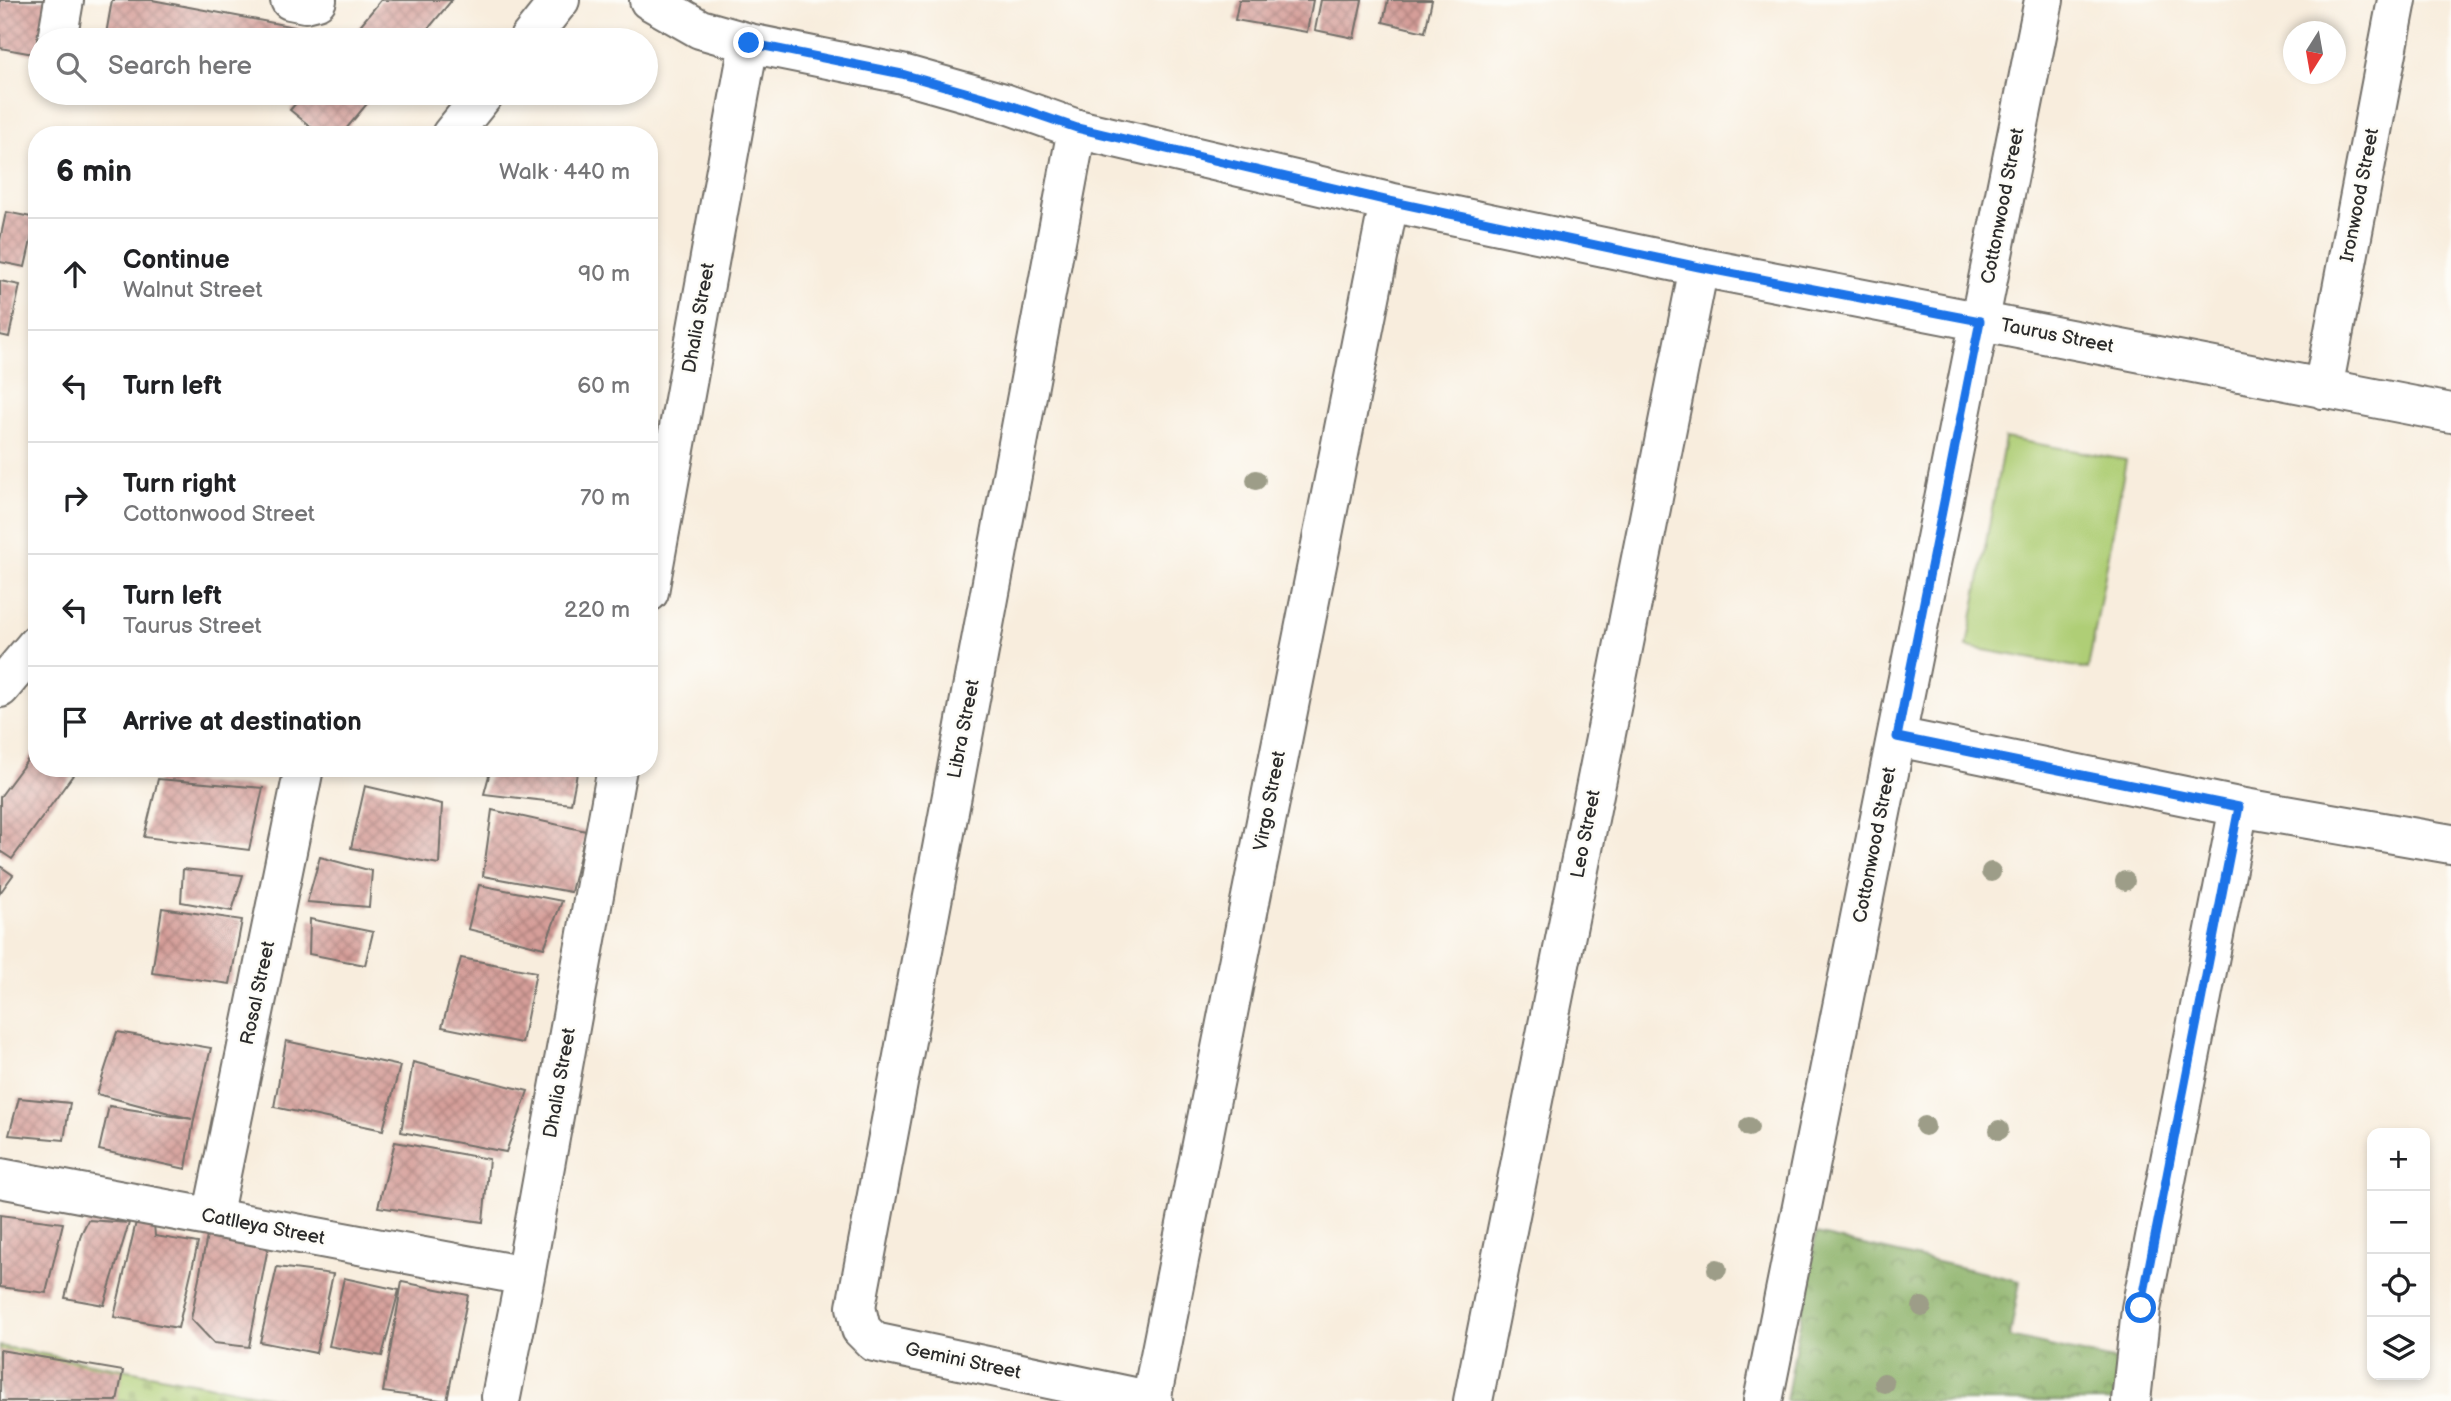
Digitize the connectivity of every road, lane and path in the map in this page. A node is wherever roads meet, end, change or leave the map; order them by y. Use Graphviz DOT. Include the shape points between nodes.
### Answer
graph roads {
  1 [pos="64,0"];
  2 [pos="290,0"];
  3 [pos="317,0"];
  4 [pos="560,0"];
  5 [pos="649,0"];
  6 [pos="2044,0"];
  7 [pos="2397,0"];
  8 [pos="59,28"];
  9 [pos="538,28"];
  10 [pos="749,43"];
  11 [pos="475,105"];
  12 [pos="458,126"];
  13 [pos="1077,128"];
  14 [pos="1389,201"];
  15 [pos="1699,267"];
  16 [pos="1980,321"];
  17 [pos="2323,389"];
  18 [pos="2451,413"];
  19 [pos="658,543"];
  20 [pos="28,655"];
  21 [pos="0,688"];
  22 [pos="1897,737"];
  23 [pos="302,777"];
  24 [pos="615,777"];
  25 [pos="2239,807"];
  26 [pos="2451,844"];
  27 [pos="0,1178"];
  28 [pos="212,1218"];
  29 [pos="525,1276"];
  30 [pos="861,1329"];
  31 [pos="501,1397"];
  32 [pos="1152,1401"];
  33 [pos="1473,1401"];
  34 [pos="1763,1401"];
  35 [pos="2130,1401"];
  1 -- 8 [label="street"];
  2 -- 3 [label="street"];
  4 -- 9 [label="street"];
  5 -- 10 [label="street, Taurus Street" via="700,29"];
  6 -- 16 [label="street, Cottonwood Street"];
  7 -- 17 [label="street, Ironwood Street"];
  10 -- 13 [label="street, Taurus Street" via="902,74"];
  10 -- 19 [label="street, Dhalia Street"];
  11 -- 12 [label="street"];
  13 -- 14 [label="street, Taurus Street"];
  13 -- 30 [label="street, Libra Street" via="858,1293"];
  14 -- 15 [label="street, Taurus Street"];
  14 -- 32 [label="street, Virgo Street"];
  15 -- 16 [label="street, Taurus Street"];
  15 -- 33 [label="street, Leo Street"];
  16 -- 17 [label="street, Taurus Street"];
  16 -- 22 [label="street, Cottonwood Street"];
  17 -- 18 [label="street, Taurus Street"];
  20 -- 21 [label="street"];
  22 -- 25 [label="street"];
  22 -- 34 [label="street, Cottonwood Street"];
  23 -- 28 [label="street, Rosal Street"];
  24 -- 29 [label="street, Dhalia Street"];
  25 -- 26 [label="street"];
  25 -- 35 [label="street" via="2141,1308"];
  27 -- 28 [label="street, Catlleya Street"];
  28 -- 29 [label="street, Catlleya Street"];
  29 -- 31 [label="street, Dhalia Street"];
  30 -- 32 [label="street, Gemini Street" via="874,1342"];
}
